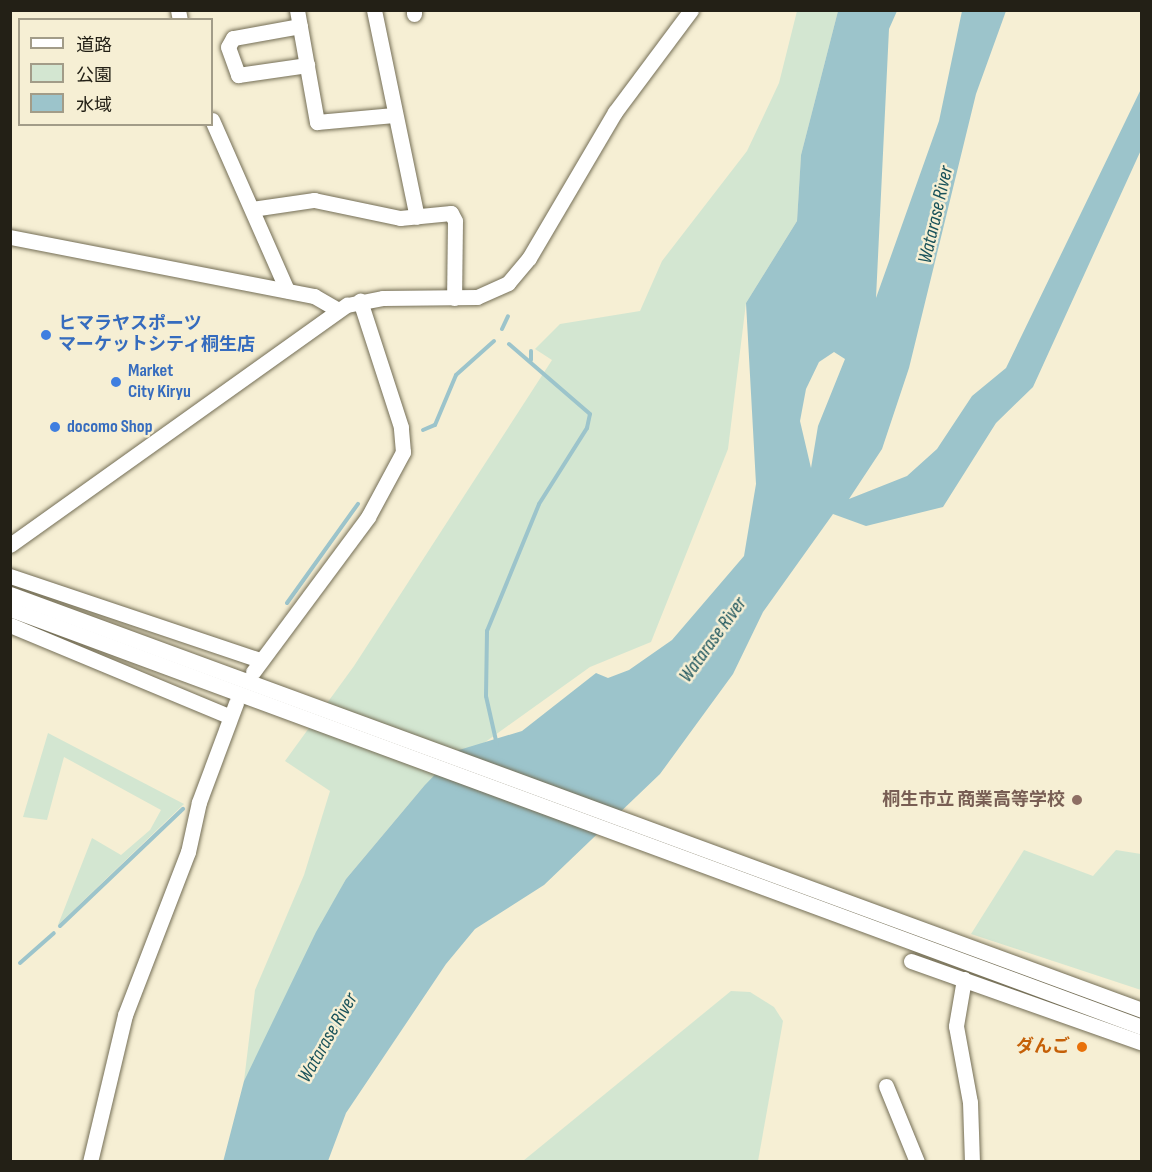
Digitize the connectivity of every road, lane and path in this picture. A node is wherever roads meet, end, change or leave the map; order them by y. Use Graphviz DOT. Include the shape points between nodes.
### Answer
graph roads {
  1 [pos="297,10"];
  2 [pos="374,10"];
  3 [pos="691,10"];
  4 [pos="300,26"];
  5 [pos="306,64"];
  6 [pos="394,115"];
  7 [pos="213,122"];
  8 [pos="252,209"];
  9 [pos="417,217"];
  10 [pos="10,237"];
  11 [pos="287,290"];
  12 [pos="454,298"];
  13 [pos="360,301"];
  14 [pos="338,310"];
  15 [pos="10,544"];
  16 [pos="10,576"];
  17 [pos="10,594"];
  18 [pos="10,609"];
  19 [pos="10,625"];
  20 [pos="268,696"];
  21 [pos="911,961"];
  22 [pos="993,964"];
  23 [pos="964,980"];
  24 [pos="1142,1011"];
  25 [pos="1142,1027"];
  26 [pos="1142,1043"];
  27 [pos="886,1086"];
  28 [pos="90,1161"];
  29 [pos="917,1161"];
  30 [pos="972,1161"];
  1 -- 4 [label="street"];
  2 -- 6 [label="street"];
  3 -- 12 [label="street" via="605,127 519,273 487,294"];
  4 -- 5 [label="street"];
  4 -- 5 [label="street" via="234,38 228,47 238,75"];
  5 -- 6 [label="street" via="321,124"];
  6 -- 9 [label="street"];
  7 -- 8 [label="street"];
  8 -- 9 [label="street" via="314,200"];
  8 -- 11 [label="street"];
  9 -- 12 [label="street" via="447,212 454,218"];
  10 -- 11 [label="street"];
  11 -- 14 [label="street" via="322,298"];
  12 -- 13 [label="street"];
  13 -- 14 [label="street"];
  13 -- 16 [label="street" via="401,427 404,452 368,517 256,666"];
  14 -- 15 [label="street"];
  17 -- 20 [label="street"];
  18 -- 20 [label="street"];
  19 -- 28 [label="street" via="232,710 188,852 125,1015"];
  20 -- 22 [label="street"];
  21 -- 23 [label="street"];
  22 -- 24 [label="street"];
  22 -- 25 [label="street"];
  23 -- 26 [label="street"];
  23 -- 30 [label="street" via="956,1026 970,1102"];
  27 -- 29 [label="street"];
}
